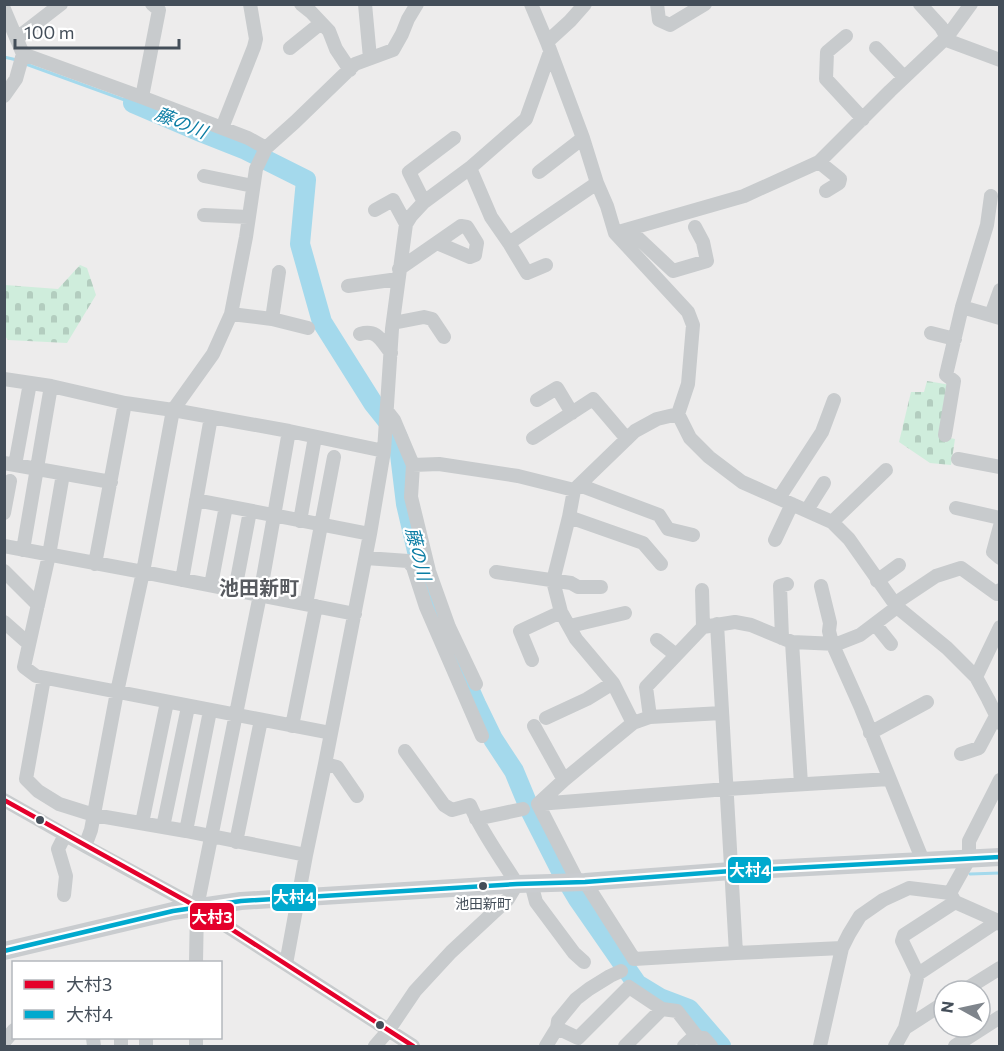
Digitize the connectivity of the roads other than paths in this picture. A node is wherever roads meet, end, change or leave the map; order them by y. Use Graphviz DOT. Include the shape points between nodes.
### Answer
graph roads {
  1 [pos="61,4"];
  2 [pos="152,4"];
  3 [pos="250,4"];
  4 [pos="301,4"];
  5 [pos="365,4"];
  6 [pos="417,4"];
  7 [pos="531,4"];
  8 [pos="585,4"];
  9 [pos="657,4"];
  10 [pos="705,4"];
  11 [pos="920,4"];
  12 [pos="971,4"];
  13 [pos="4,9"];
  14 [pos="321,22"];
  15 [pos="846,36"];
  16 [pos="947,37"];
  17 [pos="17,38"];
  18 [pos="549,47"];
  19 [pos="290,48"];
  20 [pos="876,48"];
  21 [pos="370,58"];
  22 [pos="21,60"];
  23 [pos="999,60"];
  24 [pos="350,70"];
  25 [pos="904,77"];
  26 [pos="4,96"];
  27 [pos="142,97"];
  28 [pos="863,119"];
  29 [pos="222,128"];
  30 [pos="454,138"];
  31 [pos="583,138"];
  32 [pos="265,149"];
  33 [pos="819,162"];
  34 [pos="470,168"];
  35 [pos="539,172"];
  36 [pos="204,176"];
  37 [pos="597,183"];
  38 [pos="253,186"];
  39 [pos="826,191"];
  40 [pos="991,196"];
  41 [pos="424,202"];
  42 [pos="375,210"];
  43 [pos="204,215"];
  44 [pos="248,217"];
  45 [pos="406,224"];
  46 [pos="695,227"];
  47 [pos="619,237"];
  48 [pos="437,243"];
  49 [pos="508,243"];
  50 [pos="546,265"];
  51 [pos="279,272"];
  52 [pos="399,274"];
  53 [pos="348,286"];
  54 [pos="999,290"];
  55 [pos="962,307"];
  56 [pos="231,314"];
  57 [pos="995,316"];
  58 [pos="272,319"];
  59 [pos="393,323"];
  60 [pos="308,328"];
  61 [pos="931,333"];
  62 [pos="360,334"];
  63 [pos="444,337"];
  64 [pos="955,339"];
  65 [pos="391,353"];
  66 [pos="4,379"];
  67 [pos="30,383"];
  68 [pos="51,386"];
  69 [pos="537,400"];
  70 [pos="834,400"];
  71 [pos="125,403"];
  72 [pos="173,410"];
  73 [pos="387,411"];
  74 [pos="572,413"];
  75 [pos="678,414"];
  76 [pos="211,417"];
  77 [pos="288,431"];
  78 [pos="945,435"];
  79 [pos="315,437"];
  80 [pos="533,438"];
  81 [pos="627,439"];
  82 [pos="384,450"];
  83 [pos="334,457"];
  84 [pos="958,459"];
  85 [pos="10,464"];
  86 [pos="413,465"];
  87 [pos="999,467"];
  88 [pos="38,469"];
  89 [pos="886,470"];
  90 [pos="63,474"];
  91 [pos="10,481"];
  92 [pos="111,482"];
  93 [pos="824,483"];
  94 [pos="576,488"];
  95 [pos="196,500"];
  96 [pos="786,501"];
  97 [pos="226,506"];
  98 [pos="956,508"];
  99 [pos="807,510"];
  100 [pos="250,511"];
  101 [pos="4,513"];
  102 [pos="274,516"];
  103 [pos="569,517"];
  104 [pos="999,518"];
  105 [pos="300,520"];
  106 [pos="832,522"];
  107 [pos="322,525"];
  108 [pos="999,526"];
  109 [pos="370,534"];
  110 [pos="693,535"];
  111 [pos="775,540"];
  112 [pos="4,546"];
  113 [pos="23,550"];
  114 [pos="49,555"];
  115 [pos="366,558"];
  116 [pos="999,558"];
  117 [pos="95,564"];
  118 [pos="661,564"];
  119 [pos="899,566"];
  120 [pos="4,571"];
  121 [pos="143,572"];
  122 [pos="496,572"];
  123 [pos="182,580"];
  124 [pos="554,580"];
  125 [pos="877,581"];
  126 [pos="788,584"];
  127 [pos="211,585"];
  128 [pos="821,586"];
  129 [pos="601,587"];
  130 [pos="235,590"];
  131 [pos="702,590"];
  132 [pos="999,591"];
  133 [pos="260,595"];
  134 [pos="38,605"];
  135 [pos="311,605"];
  136 [pos="896,606"];
  137 [pos="561,612"];
  138 [pos="625,613"];
  139 [pos="355,614"];
  140 [pos="4,622"];
  141 [pos="874,624"];
  142 [pos="710,625"];
  143 [pos="570,626"];
  144 [pos="999,627"];
  145 [pos="657,640"];
  146 [pos="787,640"];
  147 [pos="832,643"];
  148 [pos="29,644"];
  149 [pos="891,644"];
  150 [pos="676,656"];
  151 [pos="532,660"];
  152 [pos="976,677"];
  153 [pos="44,678"];
  154 [pos="613,683"];
  155 [pos="476,684"];
  156 [pos="117,692"];
  157 [pos="167,702"];
  158 [pos="927,702"];
  159 [pos="188,707"];
  160 [pos="210,711"];
  161 [pos="722,713"];
  162 [pos="235,715"];
  163 [pos="650,717"];
  164 [pos="546,718"];
  165 [pos="998,719"];
  166 [pos="261,720"];
  167 [pos="633,723"];
  168 [pos="292,726"];
  169 [pos="534,726"];
  170 [pos="331,733"];
  171 [pos="870,733"];
  172 [pos="482,736"];
  173 [pos="405,751"];
  174 [pos="961,754"];
  175 [pos="325,764"];
  176 [pos="889,779"];
  177 [pos="564,780"];
  178 [pos="999,780"];
  179 [pos="801,784"];
  180 [pos="727,789"];
  181 [pos="357,796"];
  182 [pos="6,803"];
  183 [pos="538,804"];
  184 [pos="523,809"];
  185 [pos="94,815"];
  186 [pos="476,819"];
  187 [pos="142,823"];
  188 [pos="163,827"];
  189 [pos="186,831"];
  190 [pos="65,835"];
  191 [pos="211,836"];
  192 [pos="236,842"];
  193 [pos="85,846"];
  194 [pos="306,855"];
  195 [pos="999,857"];
  196 [pos="969,859"];
  197 [pos="923,861"];
  198 [pos="999,863"];
  199 [pos="731,871"];
  200 [pos="580,882"];
  201 [pos="530,884"];
  202 [pos="64,895"];
  203 [pos="298,897"];
  204 [pos="953,898"];
  205 [pos="197,907"];
  206 [pos="999,922"];
  207 [pos="842,948"];
  208 [pos="4,951"];
  209 [pos="736,953"];
  210 [pos="196,961"];
  211 [pos="584,962"];
  212 [pos="286,964"];
  213 [pos="999,968"];
  214 [pos="621,971"];
  215 [pos="918,974"];
  216 [pos="982,979"];
  217 [pos="662,1009"];
  218 [pos="932,1010"];
  219 [pos="999,1017"];
  220 [pos="557,1028"];
  221 [pos="904,1028"];
  222 [pos="388,1031"];
  223 [pos="696,1035"];
  224 [pos="960,1045"];
  225 [pos="375,1047"];
  226 [pos="413,1047"];
  227 [pos="546,1047"];
  228 [pos="625,1047"];
  229 [pos="684,1047"];
  230 [pos="711,1047"];
  231 [pos="820,1047"];
  232 [pos="895,1047"];
  1 -- 17 [label="street"];
  2 -- 27 [label="street" via="159,10"];
  3 -- 29 [label="street" via="256,39"];
  4 -- 14 [label="street"];
  5 -- 21 [label="street"];
  6 -- 21 [label="street" via="393,50"];
  7 -- 18 [label="street"];
  8 -- 18 [label="street"];
  9 -- 10 [label="street" via="659,20 670,25"];
  11 -- 16 [label="street"];
  12 -- 16 [label="street"];
  13 -- 17 [label="street"];
  14 -- 19 [label="street"];
  14 -- 24 [label="street"];
  15 -- 28 [label="street" via="827,52 826,79"];
  16 -- 23 [label="street" via="949,42"];
  16 -- 25 [label="street"];
  17 -- 22 [label="street"];
  18 -- 31 [label="street"];
  18 -- 34 [label="street" via="526,120"];
  20 -- 25 [label="street"];
  21 -- 24 [label="street"];
  22 -- 26 [label="street" via="16,79"];
  22 -- 27 [label="street"];
  24 -- 32 [label="street"];
  25 -- 28 [label="street"];
  27 -- 29 [label="street"];
  28 -- 33 [label="street"];
  29 -- 32 [label="street"];
  30 -- 41 [label="street" via="409,172"];
  31 -- 35 [label="street"];
  31 -- 37 [label="street"];
  32 -- 38 [label="street"];
  33 -- 39 [label="street" via="840,179"];
  33 -- 47 [label="street" via="744,196"];
  34 -- 41 [label="street"];
  34 -- 49 [label="street" via="491,217"];
  36 -- 38 [label="street"];
  37 -- 47 [label="street"];
  37 -- 49 [label="street"];
  38 -- 44 [label="street"];
  40 -- 55 [label="street" via="987,225"];
  41 -- 45 [label="street"];
  42 -- 45 [label="street" via="393,200"];
  43 -- 44 [label="street"];
  44 -- 56 [label="street"];
  45 -- 52 [label="street"];
  46 -- 47 [label="street" via="707,261 673,271 638,238"];
  47 -- 75 [label="street" via="688,312 693,325 688,384"];
  48 -- 52 [label="street"];
  49 -- 50 [label="street" via="527,273"];
  51 -- 58 [label="street"];
  52 -- 53 [label="street"];
  52 -- 59 [label="street"];
  54 -- 57 [label="street"];
  55 -- 57 [label="street"];
  55 -- 64 [label="street"];
  56 -- 58 [label="street"];
  56 -- 72 [label="street" via="213,354"];
  58 -- 60 [label="street"];
  59 -- 63 [label="street" via="432,319"];
  59 -- 65 [label="street"];
  61 -- 64 [label="street"];
  62 -- 65 [label="street" via="376,334"];
  64 -- 78 [label="street" via="946,375 954,381"];
  65 -- 73 [label="street"];
  66 -- 67 [label="street"];
  67 -- 68 [label="street"];
  67 -- 85 [label="street"];
  68 -- 71 [label="street"];
  68 -- 88 [label="street"];
  69 -- 74 [label="street" via="557,388"];
  70 -- 96 [label="street"];
  71 -- 72 [label="street"];
  71 -- 92 [label="street"];
  72 -- 76 [label="street"];
  72 -- 121 [label="street"];
  73 -- 82 [label="street"];
  73 -- 86 [label="street"];
  74 -- 80 [label="street"];
  74 -- 81 [label="street" via="593,399"];
  75 -- 81 [label="street" via="657,419"];
  75 -- 96 [label="street" via="690,438 709,457 742,482"];
  76 -- 77 [label="street"];
  76 -- 95 [label="street"];
  77 -- 79 [label="street"];
  77 -- 102 [label="street"];
  79 -- 82 [label="street"];
  79 -- 105 [label="street"];
  81 -- 94 [label="street"];
  82 -- 109 [label="street"];
  83 -- 107 [label="street"];
  84 -- 87 [label="street"];
  85 -- 88 [label="street"];
  86 -- 94 [label="street" via="450,465"];
  86 -- 155 [label="street" via="411,497 429,571"];
  88 -- 90 [label="street"];
  88 -- 113 [label="street"];
  89 -- 106 [label="street"];
  90 -- 92 [label="street"];
  90 -- 114 [label="street"];
  91 -- 101 [label="street"];
  92 -- 117 [label="street"];
  93 -- 99 [label="street"];
  94 -- 103 [label="street"];
  94 -- 110 [label="street" via="659,515 668,529"];
  95 -- 97 [label="street"];
  95 -- 123 [label="street"];
  96 -- 99 [label="street"];
  96 -- 111 [label="street"];
  97 -- 100 [label="street"];
  97 -- 127 [label="street"];
  98 -- 104 [label="street"];
  99 -- 106 [label="street"];
  100 -- 102 [label="street"];
  100 -- 130 [label="street"];
  102 -- 105 [label="street"];
  102 -- 133 [label="street"];
  103 -- 118 [label="street" via="643,543"];
  103 -- 124 [label="street"];
  105 -- 107 [label="street"];
  106 -- 125 [label="street" via="849,538"];
  107 -- 109 [label="street"];
  107 -- 135 [label="street"];
  108 -- 116 [label="street" via="993,552"];
  109 -- 115 [label="street"];
  112 -- 113 [label="street"];
  113 -- 114 [label="street"];
  114 -- 117 [label="street"];
  114 -- 134 [label="street"];
  115 -- 139 [label="street"];
  115 -- 172 [label="street" via="408,561 413,567 426,607"];
  117 -- 121 [label="street"];
  119 -- 125 [label="street"];
  120 -- 134 [label="street"];
  121 -- 123 [label="street"];
  121 -- 156 [label="street"];
  122 -- 124 [label="street"];
  123 -- 127 [label="street"];
  124 -- 129 [label="street" via="578,587"];
  124 -- 137 [label="street"];
  125 -- 136 [label="street"];
  126 -- 146 [label="street" via="780,586"];
  127 -- 130 [label="street"];
  128 -- 147 [label="street"];
  130 -- 133 [label="street"];
  131 -- 142 [label="street"];
  132 -- 136 [label="street" via="997,594 961,568 936,576"];
  133 -- 135 [label="street"];
  133 -- 162 [label="street"];
  134 -- 148 [label="street"];
  135 -- 139 [label="street"];
  135 -- 168 [label="street"];
  136 -- 141 [label="street"];
  136 -- 152 [label="street"];
  137 -- 143 [label="street"];
  137 -- 151 [label="street" via="520,631"];
  138 -- 143 [label="street"];
  139 -- 170 [label="street"];
  140 -- 148 [label="street"];
  141 -- 147 [label="street" via="860,635"];
  141 -- 149 [label="street"];
  142 -- 146 [label="street" via="751,625"];
  142 -- 150 [label="street"];
  142 -- 161 [label="street"];
  143 -- 154 [label="street" via="576,639"];
  144 -- 152 [label="street"];
  145 -- 150 [label="street"];
  146 -- 147 [label="street"];
  146 -- 179 [label="street"];
  147 -- 171 [label="street"];
  148 -- 153 [label="street" via="24,667"];
  150 -- 163 [label="street" via="646,687"];
  152 -- 165 [label="street"];
  153 -- 156 [label="street"];
  153 -- 185 [label="street" via="26,779 58,804"];
  154 -- 164 [label="street"];
  154 -- 167 [label="street"];
  156 -- 157 [label="street"];
  156 -- 185 [label="street"];
  157 -- 159 [label="street"];
  157 -- 187 [label="street"];
  158 -- 171 [label="street"];
  159 -- 160 [label="street"];
  159 -- 188 [label="street"];
  160 -- 162 [label="street"];
  160 -- 189 [label="street"];
  161 -- 163 [label="street"];
  161 -- 180 [label="street"];
  162 -- 166 [label="street"];
  162 -- 191 [label="street"];
  163 -- 167 [label="street"];
  165 -- 174 [label="street" via="979,748"];
  166 -- 168 [label="street"];
  166 -- 192 [label="street"];
  167 -- 177 [label="street"];
  168 -- 170 [label="street"];
  169 -- 177 [label="street"];
  170 -- 175 [label="street"];
  171 -- 176 [label="street"];
  173 -- 186 [label="street" via="444,805 452,810 470,805"];
  175 -- 181 [label="street" via="338,767"];
  175 -- 194 [label="street"];
  176 -- 179 [label="street"];
  176 -- 197 [label="street"];
  177 -- 183 [label="street"];
  178 -- 196 [label="street" via="969,841"];
  179 -- 180 [label="street"];
  180 -- 183 [label="street"];
  180 -- 199 [label="street"];
  182 -- 190 [label="street"];
  183 -- 200 [label="street"];
  184 -- 186 [label="street"];
  185 -- 187 [label="street"];
  185 -- 193 [label="street"];
  186 -- 201 [label="street"];
  187 -- 188 [label="street"];
  188 -- 189 [label="street"];
  189 -- 191 [label="street"];
  190 -- 193 [label="street"];
  190 -- 202 [label="street" via="58,849 66,876"];
  191 -- 192 [label="street"];
  191 -- 205 [label="street"];
  192 -- 194 [label="street"];
  193 -- 205 [label="street"];
  194 -- 203 [label="street"];
  195 -- 196 [label="main road"];
  196 -- 197 [label="main road"];
  196 -- 198 [label="street"];
  196 -- 204 [label="street"];
  197 -- 199 [label="main road"];
  199 -- 200 [label="main road"];
  199 -- 209 [label="street"];
  200 -- 201 [label="main road"];
  200 -- 209 [label="street" via="634,959"];
  201 -- 203 [label="main road"];
  201 -- 211 [label="street" via="536,902 566,953"];
  201 -- 222 [label="street" via="508,898 458,945 415,991"];
  203 -- 205 [label="main road"];
  203 -- 212 [label="street"];
  204 -- 206 [label="street"];
  204 -- 207 [label="street" via="909,888 882,900 860,916"];
  204 -- 215 [label="street" via="904,935 902,941"];
  205 -- 208 [label="main road"];
  205 -- 210 [label="street"];
  205 -- 212 [label="street"];
  206 -- 215 [label="street"];
  207 -- 209 [label="street"];
  207 -- 231 [label="street"];
  212 -- 222 [label="street"];
  213 -- 216 [label="street"];
  214 -- 220 [label="street" via="588,988 558,1021"];
  215 -- 221 [label="street"];
  217 -- 220 [label="street" via="629,987 578,1038"];
  217 -- 223 [label="street" via="677,1011"];
  217 -- 228 [label="street"];
  218 -- 221 [label="street"];
  219 -- 224 [label="street"];
  220 -- 227 [label="street"];
  221 -- 232 [label="street"];
  222 -- 225 [label="street"];
  222 -- 226 [label="street"];
  223 -- 229 [label="street"];
  223 -- 230 [label="street"];
}
